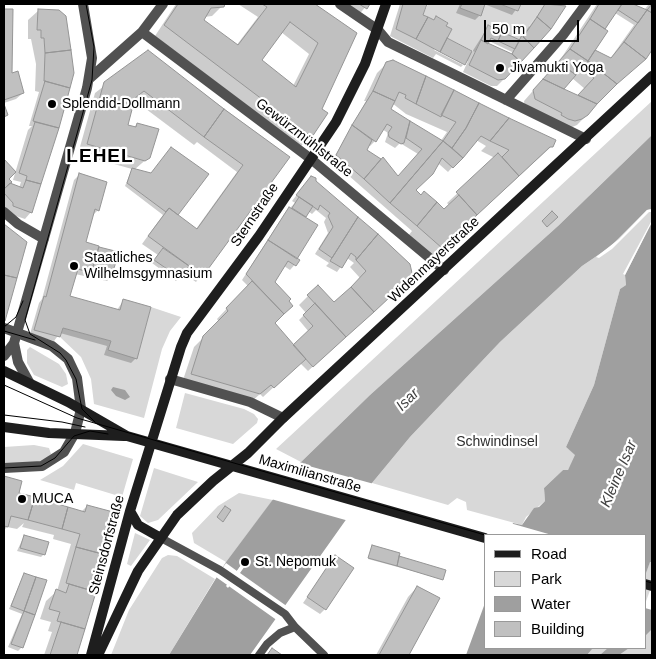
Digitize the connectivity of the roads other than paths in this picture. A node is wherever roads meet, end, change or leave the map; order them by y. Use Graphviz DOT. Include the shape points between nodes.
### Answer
graph roads {
  1 [pos="83,4"];
  2 [pos="163,4"];
  3 [pos="340,4"];
  4 [pos="386,4"];
  5 [pos="586,4"];
  6 [pos="378,30"];
  7 [pos="142,32"];
  8 [pos="652,76"];
  9 [pos="89,79"];
  10 [pos="506,100"];
  11 [pos="586,139"];
  12 [pos="311,159"];
  13 [pos="4,212"];
  14 [pos="44,239"];
  15 [pos="444,270"];
  16 [pos="4,328"];
  17 [pos="17,331"];
  18 [pos="14,343"];
  19 [pos="4,356"];
  20 [pos="4,371"];
  21 [pos="170,380"];
  22 [pos="29,382"];
  23 [pos="81,409"];
  24 [pos="283,418"];
  25 [pos="6,430"];
  26 [pos="76,434"];
  27 [pos="127,436"];
  28 [pos="151,442"];
  29 [pos="233,465"];
  30 [pos="4,468"];
  31 [pos="130,511"];
  32 [pos="483,537"];
  33 [pos="161,538"];
  34 [pos="295,627"];
  35 [pos="91,655"];
  36 [pos="98,655"];
  37 [pos="259,655"];
  38 [pos="324,655"];
  1 -- 9 [label="street" via="91,47"];
  2 -- 7 [label="street"];
  3 -- 6 [label="street"];
  4 -- 6 [label="main road, Sternstraße"];
  5 -- 10 [label="street"];
  6 -- 10 [label="street" via="388,42"];
  6 -- 12 [label="main road, Sternstraße" via="354,90"];
  7 -- 9 [label="street"];
  7 -- 12 [label="street, Gewürzmühlstraße"];
  8 -- 11 [label="main road, Widenmayerstraße"];
  9 -- 14 [label="street"];
  10 -- 11 [label="street"];
  11 -- 15 [label="main road, Widenmayerstraße"];
  12 -- 15 [label="street, Gewürzmühlstraße"];
  12 -- 21 [label="main road, Sternstraße" via="188,334"];
  13 -- 14 [label="street"];
  14 -- 17 [label="street"];
  15 -- 24 [label="main road, Widenmayerstraße"];
  16 -- 17 [label="street"];
  17 -- 18 [label="street"];
  17 -- 23 [label="street" via="52,346 68,359 77,378"];
  18 -- 19 [label="street"];
  18 -- 22 [label="street" via="18,362"];
  20 -- 22 [label="main road, Maximilianstraße"];
  21 -- 24 [label="street" via="250,402"];
  21 -- 28 [label="main road, Sternstraße"];
  22 -- 23 [label="main road, Maximilianstraße"];
  23 -- 26 [label="street"];
  23 -- 27 [label="main road, Maximilianstraße"];
  24 -- 29 [label="main road, Widenmayerstraße"];
  25 -- 26 [label="main road, Maximilianstraße"];
  26 -- 27 [label="main road, Maximilianstraße"];
  26 -- 30 [label="street" via="64,452 42,466"];
  27 -- 28 [label="main road, Maximilianstraße"];
  28 -- 29 [label="main road, Maximilianstraße"];
  28 -- 31 [label="main road, Steinsdorfstraße"];
  29 -- 32 [label="main road, Maximilianstraße"];
  29 -- 33 [label="main road, Widenmayerstraße" via="184,508"];
  31 -- 33 [label="main road" via="138,526"];
  31 -- 35 [label="main road, Steinsdorfstraße"];
  33 -- 34 [label="lane" via="220,570 285,614"];
  33 -- 36 [label="main road" via="138,571"];
  34 -- 37 [label="lane" via="280,633"];
  34 -- 38 [label="lane"];
}
